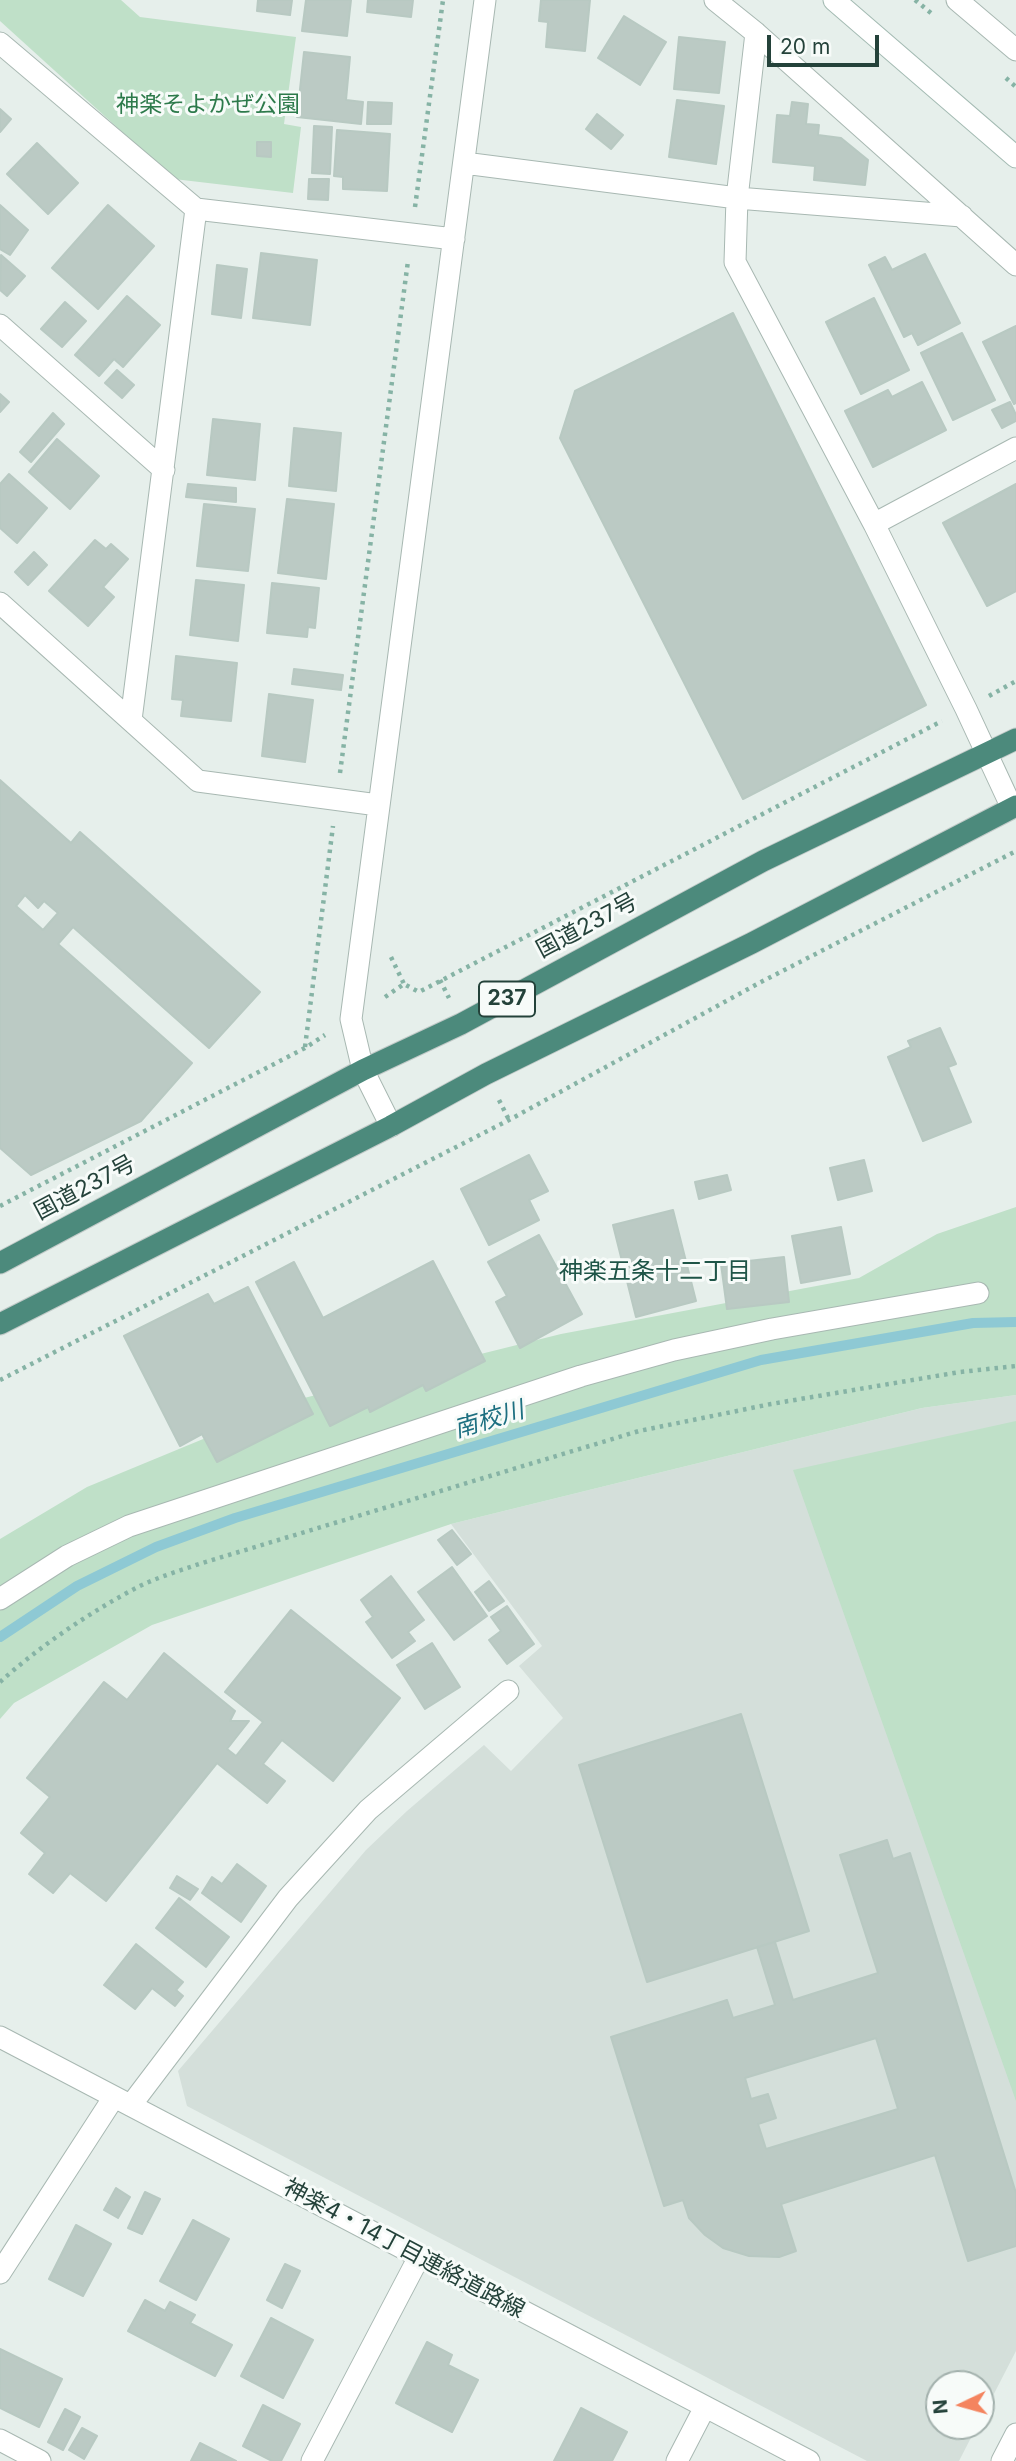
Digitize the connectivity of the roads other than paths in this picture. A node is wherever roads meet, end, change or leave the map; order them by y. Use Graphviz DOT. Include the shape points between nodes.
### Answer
graph roads {
  1 [pos="485,0"];
  2 [pos="715,0"];
  3 [pos="834,0"];
  4 [pos="957,0"];
  5 [pos="755,33"];
  6 [pos="0,43"];
  7 [pos="1016,50"];
  8 [pos="1016,157"];
  9 [pos="464,163"];
  10 [pos="737,198"];
  11 [pos="196,209"];
  12 [pos="962,216"];
  13 [pos="454,239"];
  14 [pos="1016,265"];
  15 [pos="0,325"];
  16 [pos="1016,449"];
  17 [pos="164,470"];
  18 [pos="874,524"];
  19 [pos="0,603"];
  20 [pos="131,720"];
  21 [pos="1016,739"];
  22 [pos="986,754"];
  23 [pos="378,805"];
  24 [pos="1014,807"];
  25 [pos="363,1070"];
  26 [pos="391,1126"];
  27 [pos="0,1263"];
  28 [pos="978,1293"];
  29 [pos="0,1324"];
  30 [pos="0,1599"];
  31 [pos="509,1691"];
  32 [pos="0,2037"];
  33 [pos="122,2101"];
  34 [pos="419,2257"];
  35 [pos="0,2273"];
  36 [pos="705,2407"];
  37 [pos="1016,2434"];
  38 [pos="0,2440"];
  39 [pos="40,2461"];
  40 [pos="312,2461"];
  41 [pos="677,2461"];
  42 [pos="809,2461"];
  43 [pos="1002,2461"];
  1 -- 9 [label="street"];
  2 -- 5 [label="street"];
  3 -- 8 [label="street"];
  4 -- 7 [label="street"];
  5 -- 10 [label="street"];
  5 -- 12 [label="street"];
  6 -- 11 [label="street"];
  9 -- 10 [label="street"];
  9 -- 13 [label="street"];
  10 -- 12 [label="street"];
  10 -- 18 [label="street" via="735,262"];
  11 -- 13 [label="street"];
  11 -- 17 [label="street"];
  12 -- 14 [label="street"];
  13 -- 23 [label="street"];
  15 -- 17 [label="street"];
  16 -- 18 [label="street"];
  17 -- 20 [label="street"];
  18 -- 22 [label="street"];
  19 -- 20 [label="street"];
  20 -- 23 [label="street" via="198,780"];
  21 -- 22 [label="highway, 国道237号 / 237"];
  22 -- 24 [label="street"];
  22 -- 25 [label="highway, 国道237号 / 237" via="763,861 461,1024"];
  23 -- 25 [label="street" via="351,1019"];
  24 -- 26 [label="highway, 237"];
  25 -- 26 [label="street"];
  25 -- 27 [label="highway, 国道237号 / 237"];
  26 -- 29 [label="highway, 237"];
  28 -- 30 [label="street" via="772,1329 581,1376 129,1526 68,1556"];
  31 -- 33 [label="street" via="368,1810 288,1898"];
  32 -- 33 [label="street, 神楽4・14丁目連絡道路線"];
  33 -- 34 [label="street, 神楽4・14丁目連絡道路線"];
  33 -- 35 [label="street"];
  34 -- 36 [label="street, 神楽4・14丁目連絡道路線"];
  34 -- 40 [label="street"];
  36 -- 41 [label="street"];
  36 -- 42 [label="street, 神楽4・14丁目連絡道路線"];
  37 -- 43 [label="street"];
  38 -- 39 [label="street"];
}
